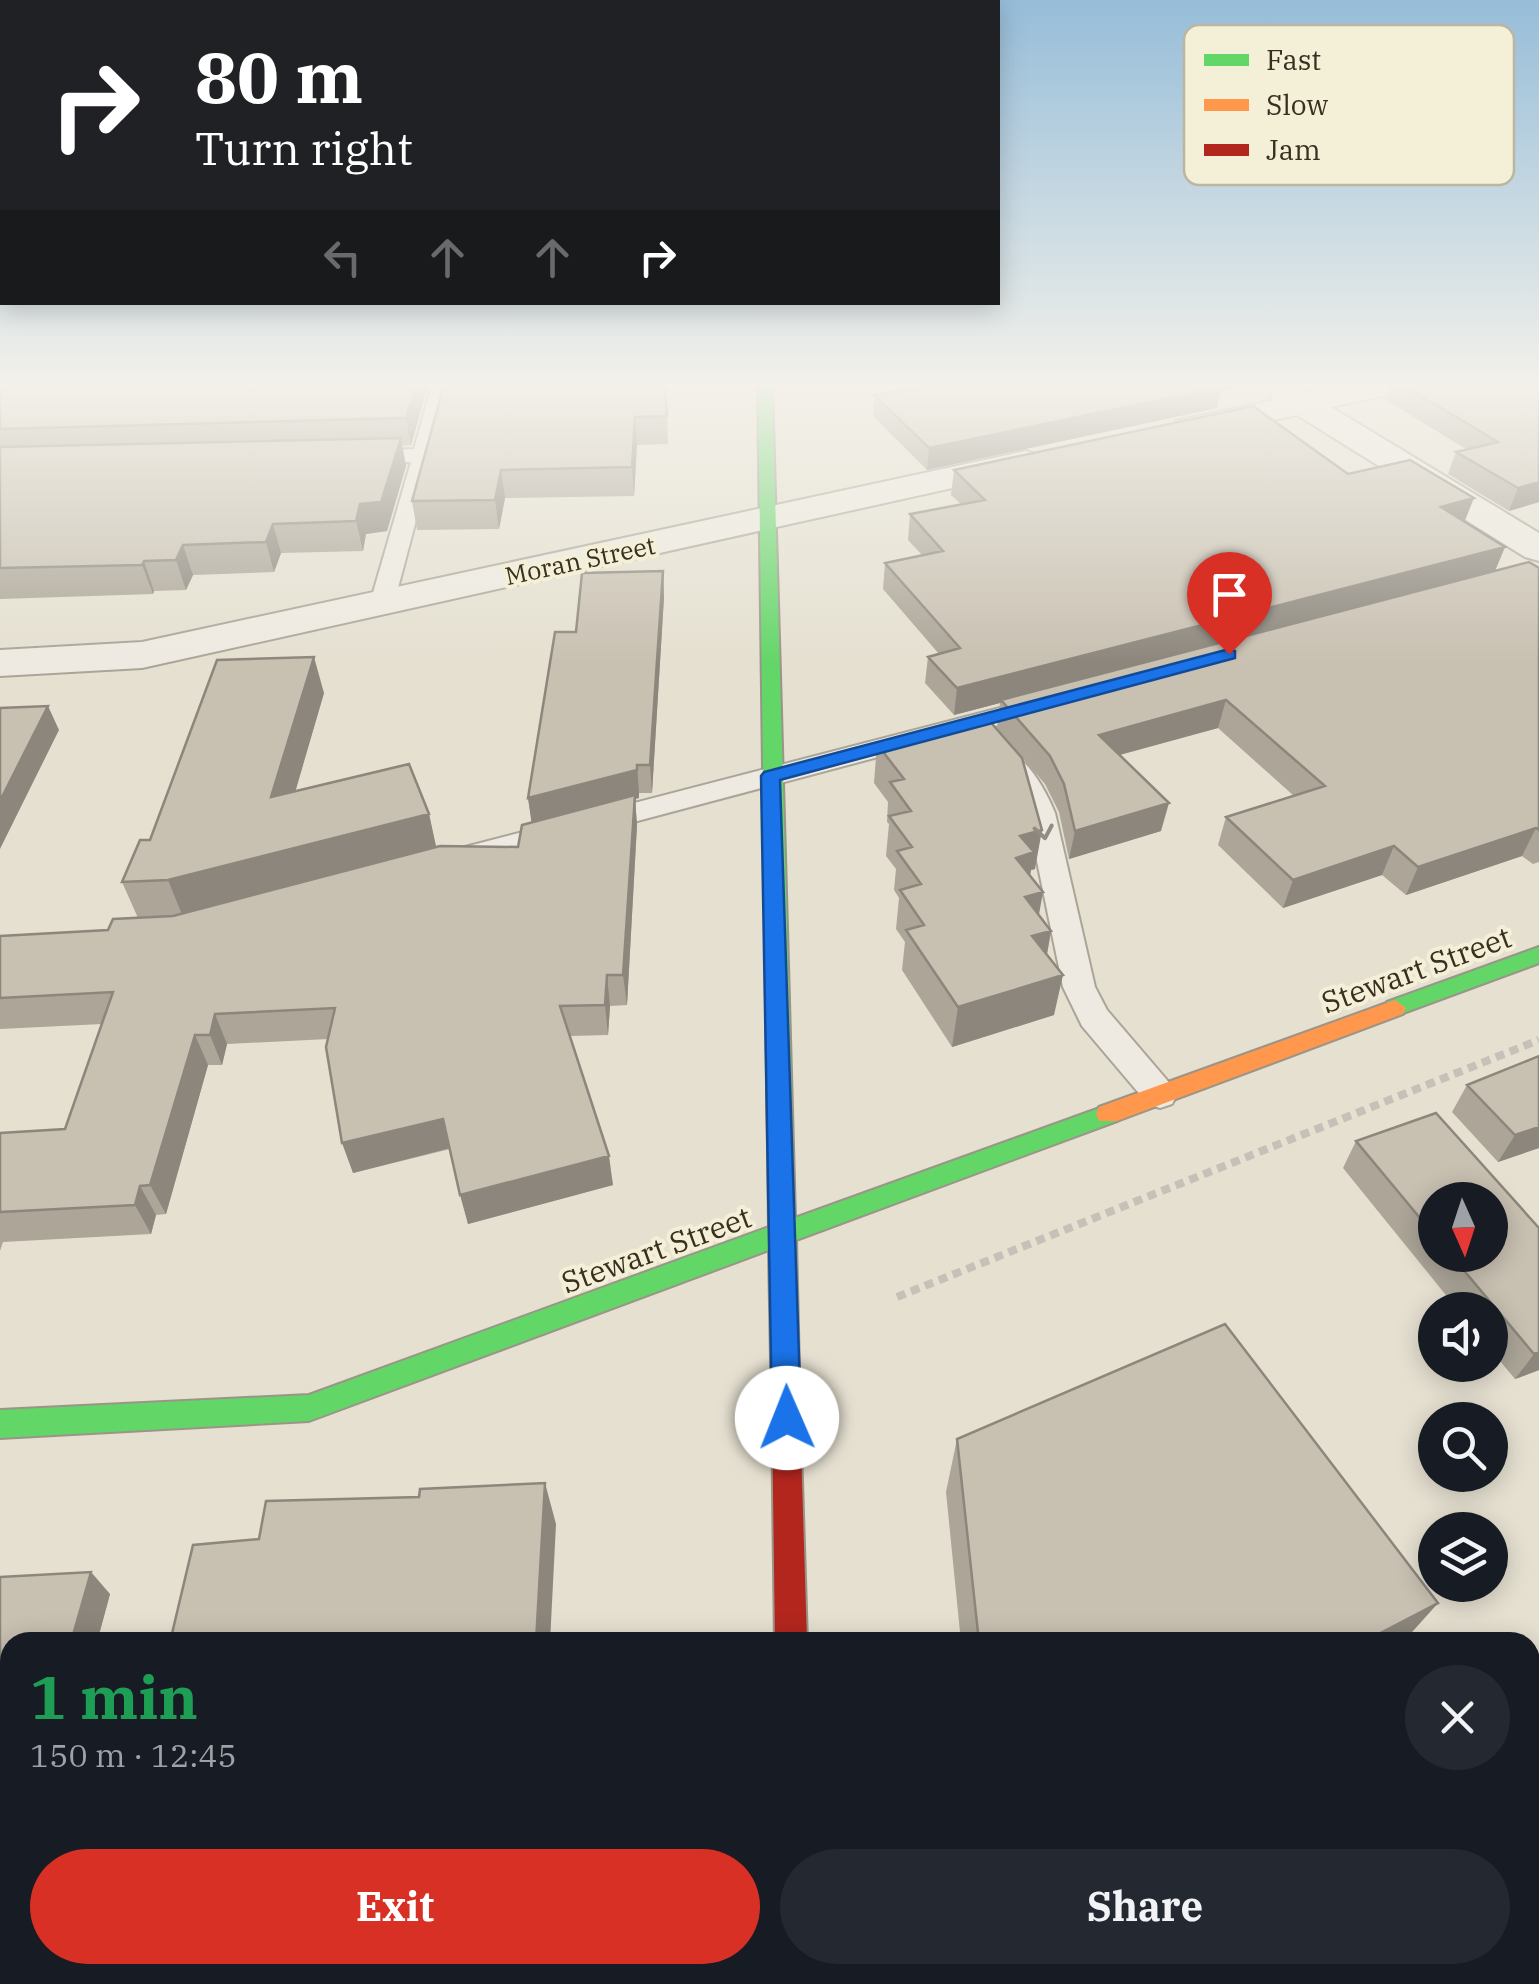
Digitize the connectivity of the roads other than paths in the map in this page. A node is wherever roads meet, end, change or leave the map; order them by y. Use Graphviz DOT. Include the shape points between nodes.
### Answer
graph roads {
  1 [pos="417,478"];
  2 [pos="767,478"];
  3 [pos="957,478"];
  4 [pos="1407,478"];
  5 [pos="768,519"];
  6 [pos="1533,566"];
  7 [pos="382,604"];
  8 [pos="0,663"];
  9 [pos="1068,698"];
  10 [pos="974,723"];
  11 [pos="770,776"];
  12 [pos="433,866"];
  13 [pos="1539,956"];
  14 [pos="1160,1095"];
  15 [pos="784,1234"];
  16 [pos="0,1424"];
  17 [pos="791,1632"];
  1 -- 7 [label="lane"];
  2 -- 5 [label="street"];
  3 -- 5 [label="street, Moran Street"];
  4 -- 6 [label="street"];
  5 -- 7 [label="street, Moran Street"];
  5 -- 11 [label="street"];
  7 -- 8 [label="street, Moran Street" via="142,655"];
  9 -- 10 [label="lane"];
  10 -- 11 [label="lane"];
  10 -- 14 [label="lane, one-way" via="1032,792 1041,813 1079,987 1094,1017"];
  11 -- 12 [label="lane"];
  11 -- 15 [label="street"];
  13 -- 14 [label="street, Stewart Street"];
  14 -- 15 [label="street, Stewart Street"];
  15 -- 16 [label="street, Stewart Street" via="310,1408"];
  15 -- 17 [label="street"];
}
